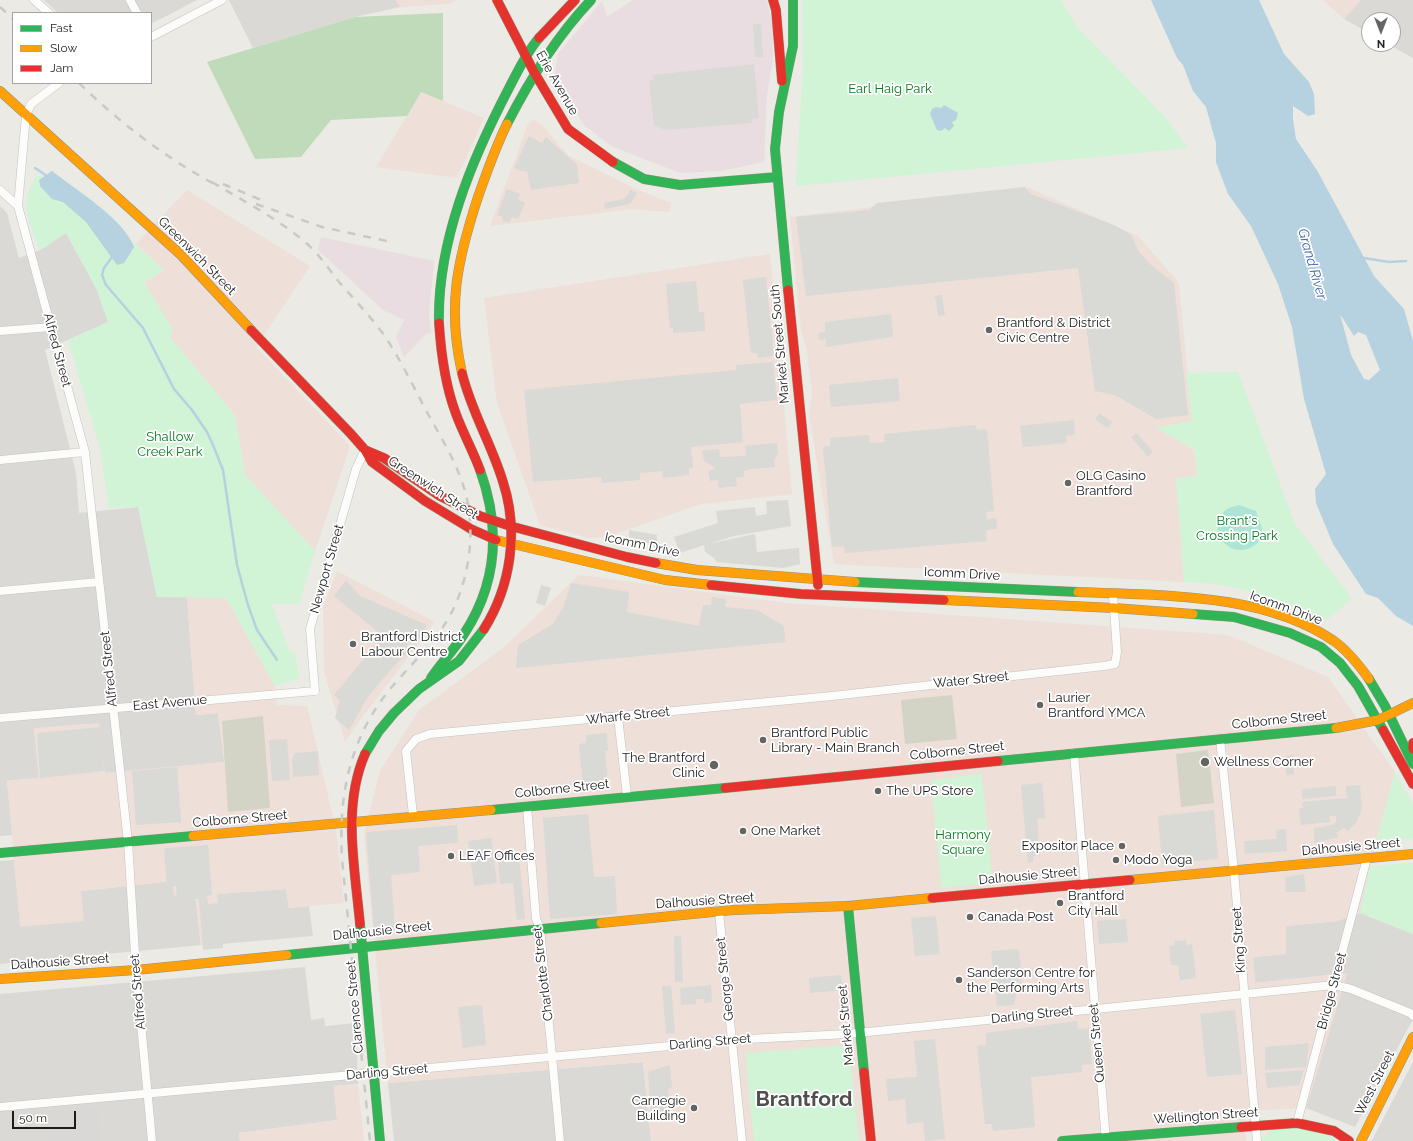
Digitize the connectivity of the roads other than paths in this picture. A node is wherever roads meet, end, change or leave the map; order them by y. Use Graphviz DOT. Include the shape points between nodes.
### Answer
graph roads {
  1 [pos="34,0"];
  2 [pos="130,0"];
  3 [pos="222,0"];
  4 [pos="496,0"];
  5 [pos="575,0"];
  6 [pos="591,0"];
  7 [pos="773,0"];
  8 [pos="793,0"];
  9 [pos="48,12"];
  10 [pos="136,12"];
  11 [pos="152,36"];
  12 [pos="526,56"];
  13 [pos="534,72"];
  14 [pos="58,84"];
  15 [pos="0,91"];
  16 [pos="784,91"];
  17 [pos="26,115"];
  18 [pos="777,177"];
  19 [pos="0,190"];
  20 [pos="18,206"];
  21 [pos="51,327"];
  22 [pos="0,331"];
  23 [pos="364,450"];
  24 [pos="85,452"];
  25 [pos="0,460"];
  26 [pos="494,521"];
  27 [pos="510,526"];
  28 [pos="494,540"];
  29 [pos="510,544"];
  30 [pos="818,580"];
  31 [pos="100,582"];
  32 [pos="0,591"];
  33 [pos="818,594"];
  34 [pos="1113,594"];
  35 [pos="1114,608"];
  36 [pos="429,681"];
  37 [pos="315,691"];
  38 [pos="826,696"];
  39 [pos="1413,703"];
  40 [pos="113,708"];
  41 [pos="1389,716"];
  42 [pos="618,717"];
  43 [pos="0,718"];
  44 [pos="1378,720"];
  45 [pos="1220,739"];
  46 [pos="1413,743"];
  47 [pos="1413,749"];
  48 [pos="1074,753"];
  49 [pos="1413,764"];
  50 [pos="1413,784"];
  51 [pos="627,796"];
  52 [pos="527,807"];
  53 [pos="413,815"];
  54 [pos="351,822"];
  55 [pos="128,842"];
  56 [pos="0,853"];
  57 [pos="1413,854"];
  58 [pos="1367,858"];
  59 [pos="1234,871"];
  60 [pos="1085,884"];
  61 [pos="848,906"];
  62 [pos="720,912"];
  63 [pos="540,928"];
  64 [pos="362,946"];
  65 [pos="136,970"];
  66 [pos="0,979"];
  67 [pos="1334,985"];
  68 [pos="1243,994"];
  69 [pos="1094,1009"];
  70 [pos="1413,1016"];
  71 [pos="859,1033"];
  72 [pos="1413,1037"];
  73 [pos="732,1040"];
  74 [pos="552,1056"];
  75 [pos="374,1073"];
  76 [pos="147,1093"];
  77 [pos="0,1107"];
  78 [pos="1297,1123"];
  79 [pos="1256,1126"];
  80 [pos="1106,1139"];
  81 [pos="152,1141"];
  82 [pos="380,1141"];
  83 [pos="560,1141"];
  84 [pos="742,1141"];
  85 [pos="870,1141"];
  86 [pos="1062,1141"];
  87 [pos="1256,1141"];
  88 [pos="1349,1141"];
  89 [pos="1361,1141"];
  1 -- 9 [label="street"];
  2 -- 10 [label="street"];
  3 -- 11 [label="street"];
  4 -- 12 [label="main road, Erie Avenue"];
  5 -- 12 [label="main road"];
  6 -- 13 [label="main road" via="559,36"];
  7 -- 16 [label="main road, Market Street South"];
  8 -- 16 [label="main road, Market Street South" via="792,51"];
  12 -- 13 [label="main road, Erie Avenue"];
  12 -- 26 [label="main road" via="478,152 450,243 442,282 439,315 446,381 453,406 480,469"];
  13 -- 18 [label="main road, Erie Avenue" via="568,129 605,157 644,179 680,185"];
  13 -- 27 [label="main road" via="490,159 466,235 454,297 462,376 468,399 504,483"];
  14 -- 17 [label="street" via="31,104"];
  15 -- 17 [label="main road, Greenwich Street"];
  16 -- 18 [label="main road, Market Street South" via="775,137"];
  17 -- 20 [label="street, Alfred Street"];
  17 -- 23 [label="main road, Greenwich Street" via="181,255"];
  18 -- 30 [label="main road, Market Street South"];
  19 -- 20 [label="street"];
  20 -- 21 [label="street, Alfred Street"];
  21 -- 22 [label="street"];
  21 -- 24 [label="street, Alfred Street"];
  23 -- 26 [label="main road, Greenwich Street" via="384,458 440,496"];
  23 -- 28 [label="main road, Greenwich Street" via="372,462 393,479 470,529"];
  23 -- 37 [label="street, Newport Street" via="310,629"];
  24 -- 25 [label="street"];
  24 -- 31 [label="street, Alfred Street"];
  26 -- 27 [label="main road, Icomm Drive"];
  26 -- 28 [label="main road"];
  27 -- 29 [label="main road"];
  27 -- 30 [label="main road, Icomm Drive" via="627,557 697,570"];
  28 -- 29 [label="main road, Icomm Drive"];
  28 -- 36 [label="main road" via="492,568 481,605 466,632"];
  29 -- 33 [label="main road, Icomm Drive" via="665,580"];
  29 -- 36 [label="main road" via="502,595 487,623 453,667"];
  30 -- 33 [label="main road, Market Street South"];
  30 -- 34 [label="main road, Icomm Drive"];
  31 -- 32 [label="street"];
  31 -- 40 [label="street, Alfred Street"];
  33 -- 35 [label="main road, Icomm Drive"];
  34 -- 35 [label="street"];
  34 -- 41 [label="main road, Icomm Drive" via="1202,598 1230,602 1284,619 1328,637 1348,653 1367,677"];
  35 -- 38 [label="street, Water Street" via="1117,652 1115,664"];
  35 -- 44 [label="main road, Icomm Drive" via="1234,617 1290,633 1320,647 1340,663 1358,686"];
  36 -- 54 [label="main road, Clarence Street" via="390,717 366,750 357,778"];
  37 -- 40 [label="street, East Avenue"];
  38 -- 42 [label="street, Wharfe Street"];
  39 -- 41 [label="main road, Colborne Street"];
  40 -- 43 [label="street, East Avenue"];
  40 -- 55 [label="street, Alfred Street"];
  41 -- 44 [label="main road, Colborne Street"];
  41 -- 49 [label="main road, Icomm Drive"];
  42 -- 51 [label="street"];
  42 -- 53 [label="street, Wharfe Street" via="430,734 416,739 406,751"];
  44 -- 45 [label="main road, Colborne Street" via="1343,727"];
  44 -- 50 [label="main road, Icomm Drive"];
  45 -- 48 [label="main road, Colborne Street"];
  45 -- 59 [label="street, King Street"];
  46 -- 47 [label="main road"];
  48 -- 51 [label="main road, Colborne Street"];
  48 -- 60 [label="street, Queen Street"];
  51 -- 52 [label="main road, Colborne Street"];
  52 -- 53 [label="main road, Colborne Street"];
  52 -- 63 [label="street, Charlotte Street" via="536,919"];
  53 -- 54 [label="main road, Colborne Street"];
  54 -- 55 [label="main road, Colborne Street"];
  54 -- 64 [label="main road, Clarence Street"];
  55 -- 56 [label="main road, Colborne Street"];
  55 -- 65 [label="street, Alfred Street"];
  57 -- 58 [label="main road, Dalhousie Street"];
  58 -- 59 [label="main road, Dalhousie Street"];
  58 -- 67 [label="street, Bridge Street"];
  59 -- 60 [label="main road, Dalhousie Street"];
  59 -- 68 [label="street, King Street"];
  60 -- 61 [label="main road, Dalhousie Street"];
  60 -- 69 [label="street, Queen Street"];
  61 -- 62 [label="main road, Dalhousie Street"];
  61 -- 71 [label="main road, Market Street"];
  62 -- 63 [label="main road, Dalhousie Street"];
  62 -- 73 [label="street, George Street"];
  63 -- 64 [label="main road, Dalhousie Street"];
  63 -- 74 [label="street, Charlotte Street"];
  64 -- 65 [label="main road, Dalhousie Street"];
  64 -- 75 [label="main road, Clarence Street"];
  65 -- 66 [label="main road, Dalhousie Street"];
  65 -- 76 [label="street, Alfred Street"];
  67 -- 68 [label="street, Darling Street"];
  67 -- 70 [label="street, Darling Street" via="1351,988"];
  67 -- 78 [label="street, Bridge Street"];
  68 -- 69 [label="street, Darling Street"];
  68 -- 79 [label="street, King Street"];
  69 -- 71 [label="street, Darling Street"];
  69 -- 80 [label="street, Queen Street"];
  71 -- 73 [label="street, Darling Street"];
  71 -- 85 [label="main road, Market Street"];
  72 -- 89 [label="main road, West Street"];
  73 -- 74 [label="street, Darling Street"];
  73 -- 84 [label="street, George Street"];
  74 -- 75 [label="street, Darling Street"];
  74 -- 83 [label="street, Charlotte Street"];
  75 -- 76 [label="street, Darling Street"];
  75 -- 82 [label="main road, Clarence Street"];
  76 -- 77 [label="street, Darling Street"];
  76 -- 81 [label="street, Alfred Street"];
  78 -- 79 [label="main road, Wellington Street"];
  78 -- 88 [label="main road, Wellington Street" via="1334,1131"];
  79 -- 80 [label="main road, Wellington Street"];
  79 -- 87 [label="street, King Street"];
  80 -- 86 [label="main road, Wellington Street"];
}
